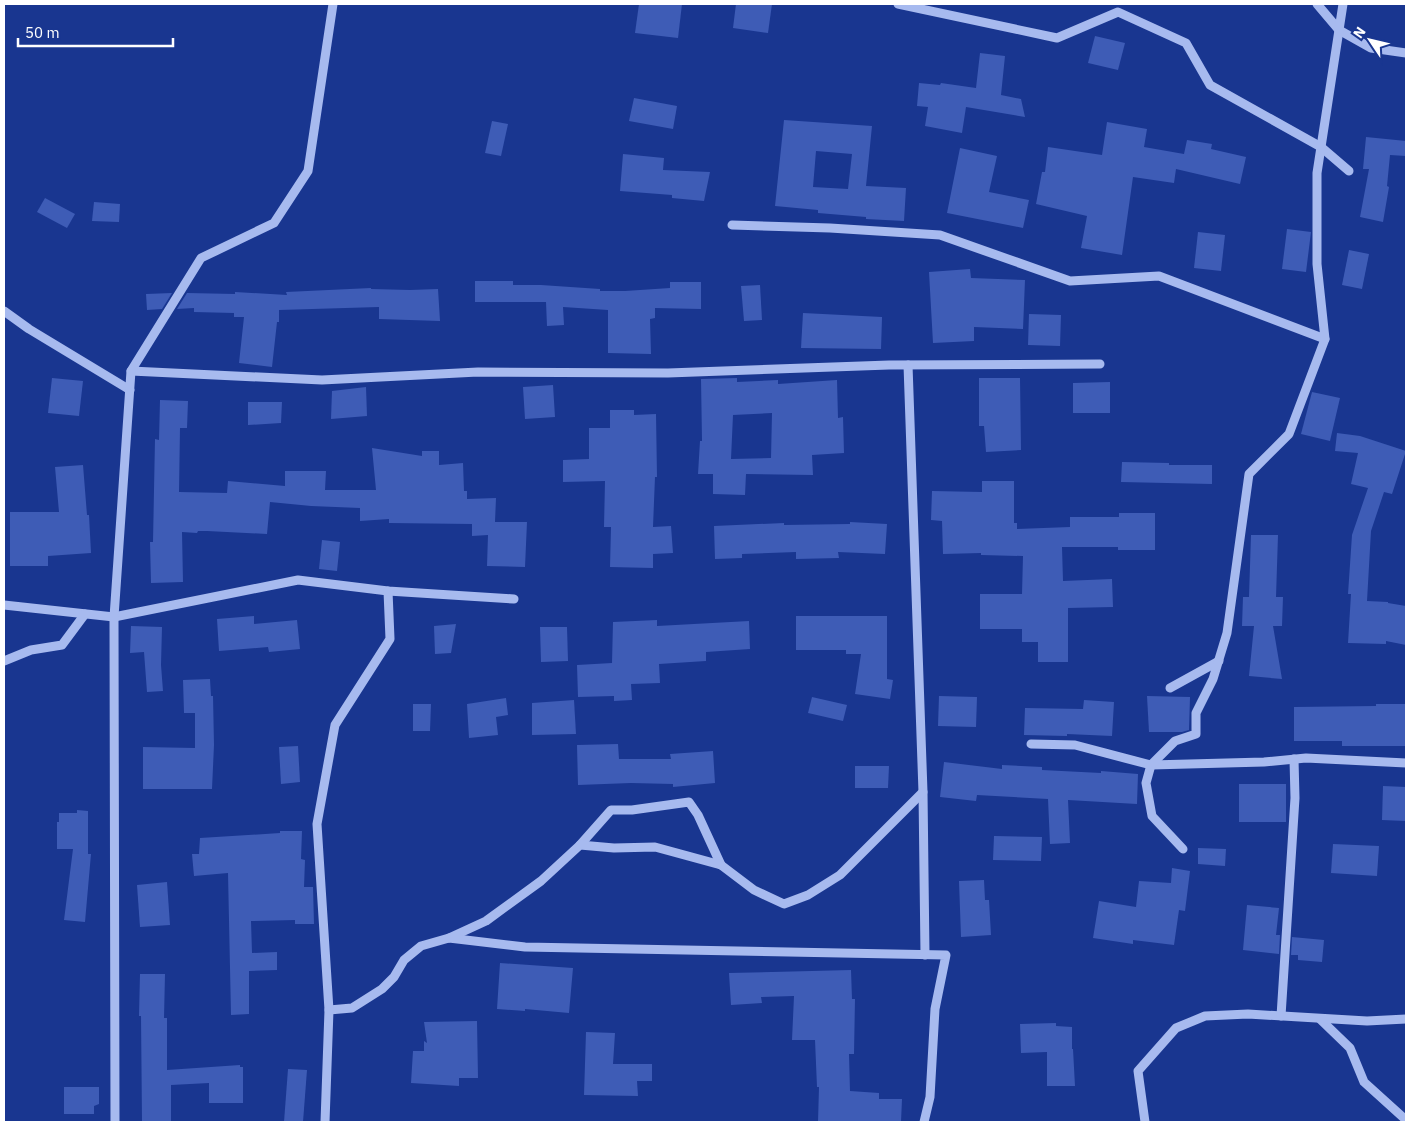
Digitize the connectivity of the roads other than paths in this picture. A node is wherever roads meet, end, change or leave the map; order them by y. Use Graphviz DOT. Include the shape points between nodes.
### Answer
graph roads {
  1 [pos="333,4"];
  2 [pos="898,4"];
  3 [pos="1316,4"];
  4 [pos="1343,4"];
  5 [pos="1339,30"];
  6 [pos="1406,52"];
  7 [pos="1321,147"];
  8 [pos="1349,171"];
  9 [pos="732,225"];
  10 [pos="4,311"];
  11 [pos="1325,339"];
  12 [pos="908,364"];
  13 [pos="1100,364"];
  14 [pos="131,371"];
  15 [pos="130,390"];
  16 [pos="388,591"];
  17 [pos="514,599"];
  18 [pos="4,605"];
  19 [pos="85,614"];
  20 [pos="114,617"];
  21 [pos="4,661"];
  22 [pos="1219,661"];
  23 [pos="1170,688"];
  24 [pos="1031,744"];
  25 [pos="1294,759"];
  26 [pos="1406,763"];
  27 [pos="1151,765"];
  28 [pos="922,792"];
  29 [pos="580,845"];
  30 [pos="1183,849"];
  31 [pos="721,865"];
  32 [pos="450,938"];
  33 [pos="925,955"];
  34 [pos="329,1010"];
  35 [pos="1280,1016"];
  36 [pos="1320,1019"];
  37 [pos="1406,1019"];
  38 [pos="1406,1120"];
  39 [pos="115,1122"];
  40 [pos="325,1122"];
  41 [pos="924,1122"];
  42 [pos="1145,1122"];
  1 -- 14 [label="street" via="308,171 274,223 201,258"];
  2 -- 7 [label="street" via="1057,38 1118,12 1186,43 1210,85"];
  3 -- 5 [label="street"];
  4 -- 5 [label="street"];
  5 -- 6 [label="street" via="1371,48"];
  5 -- 7 [label="street"];
  7 -- 8 [label="street"];
  7 -- 11 [label="street" via="1317,173 1317,264"];
  9 -- 11 [label="street" via="940,235 1070,281 1159,276"];
  10 -- 15 [label="street" via="29,330"];
  11 -- 22 [label="street" via="1288,434 1249,474 1227,633"];
  12 -- 13 [label="street"];
  12 -- 14 [label="street" via="668,373 478,372 322,380"];
  12 -- 28 [label="street"];
  14 -- 15 [label="street"];
  15 -- 20 [label="street"];
  16 -- 17 [label="street"];
  16 -- 20 [label="street" via="298,580"];
  16 -- 34 [label="street" via="390,640 335,725 316,824"];
  18 -- 19 [label="street"];
  19 -- 20 [label="street"];
  19 -- 21 [label="street" via="62,645 31,650"];
  20 -- 39 [label="street"];
  22 -- 23 [label="street"];
  22 -- 27 [label="street" via="1196,713 1196,734 1175,741"];
  24 -- 27 [label="street" via="1075,746"];
  25 -- 26 [label="street"];
  25 -- 27 [label="street"];
  25 -- 35 [label="street" via="1295,798"];
  27 -- 30 [label="street" via="1146,783 1152,816"];
  28 -- 31 [label="street" via="840,875 808,895 784,904 754,890"];
  28 -- 33 [label="street"];
  29 -- 31 [label="street" via="655,847"];
  29 -- 31 [label="street" via="611,810 690,802"];
  29 -- 32 [label="street" via="541,881 486,921"];
  32 -- 33 [label="street" via="525,947"];
  32 -- 34 [label="street" via="422,946 404,960 382,989 352,1008"];
  33 -- 41 [label="street" via="946,956 935,1009 930,1097"];
  34 -- 40 [label="street"];
  35 -- 36 [label="street"];
  35 -- 42 [label="street" via="1205,1016 1176,1028 1138,1071"];
  36 -- 37 [label="street" via="1367,1022"];
  36 -- 38 [label="street" via="1350,1048 1364,1082"];
}
